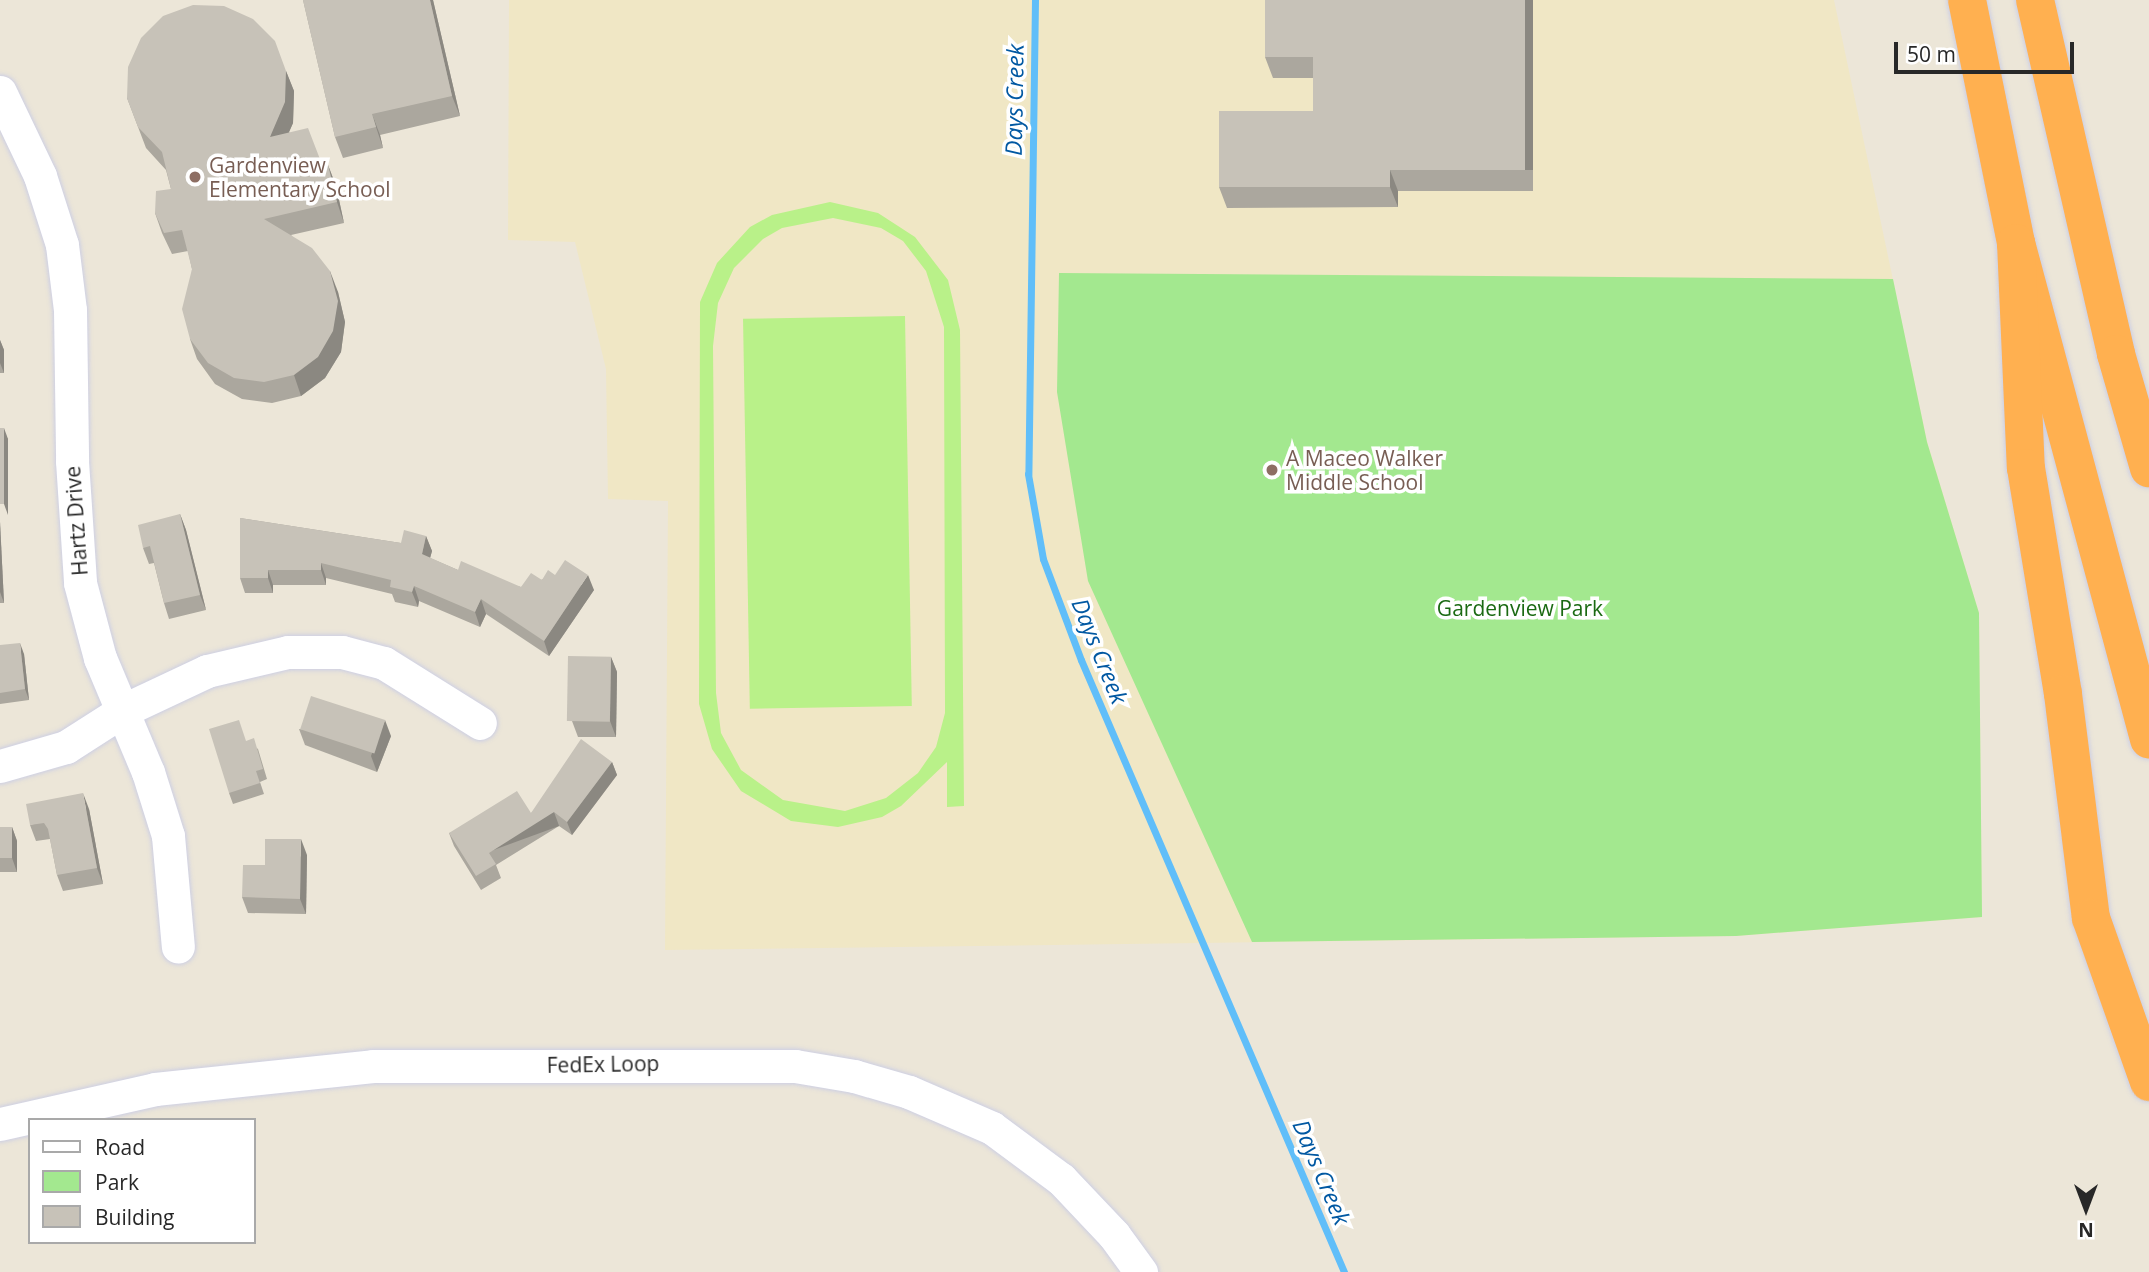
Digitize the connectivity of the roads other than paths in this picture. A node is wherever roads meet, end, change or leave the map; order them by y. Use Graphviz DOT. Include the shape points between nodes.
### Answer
graph roads {
  1 [pos="1967,0"];
  2 [pos="2035,0"];
  3 [pos="0,92"];
  4 [pos="2016,243"];
  5 [pos="2149,468"];
  6 [pos="122,711"];
  7 [pos="480,723"];
  8 [pos="2149,739"];
  9 [pos="0,766"];
  10 [pos="178,947"];
  11 [pos="2149,1082"];
  12 [pos="0,1124"];
  13 [pos="1141,1272"];
  1 -- 4 [label="highway"];
  2 -- 5 [label="highway" via="2116,354"];
  3 -- 6 [label="street, Hartz Drive" via="40,176 62,245 69,310 75,548 88,618"];
  4 -- 8 [label="highway"];
  4 -- 11 [label="highway" via="2026,468 2063,694 2091,918"];
  6 -- 7 [label="street" via="235,662 317,649 383,663"];
  6 -- 9 [label="street" via="66,747"];
  6 -- 10 [label="street, Hartz Drive" via="168,836"];
  12 -- 13 [label="street, FedEx Loop" via="155,1089 360,1067 795,1066 855,1076 909,1092 992,1128 1061,1180 1114,1235"];
}
